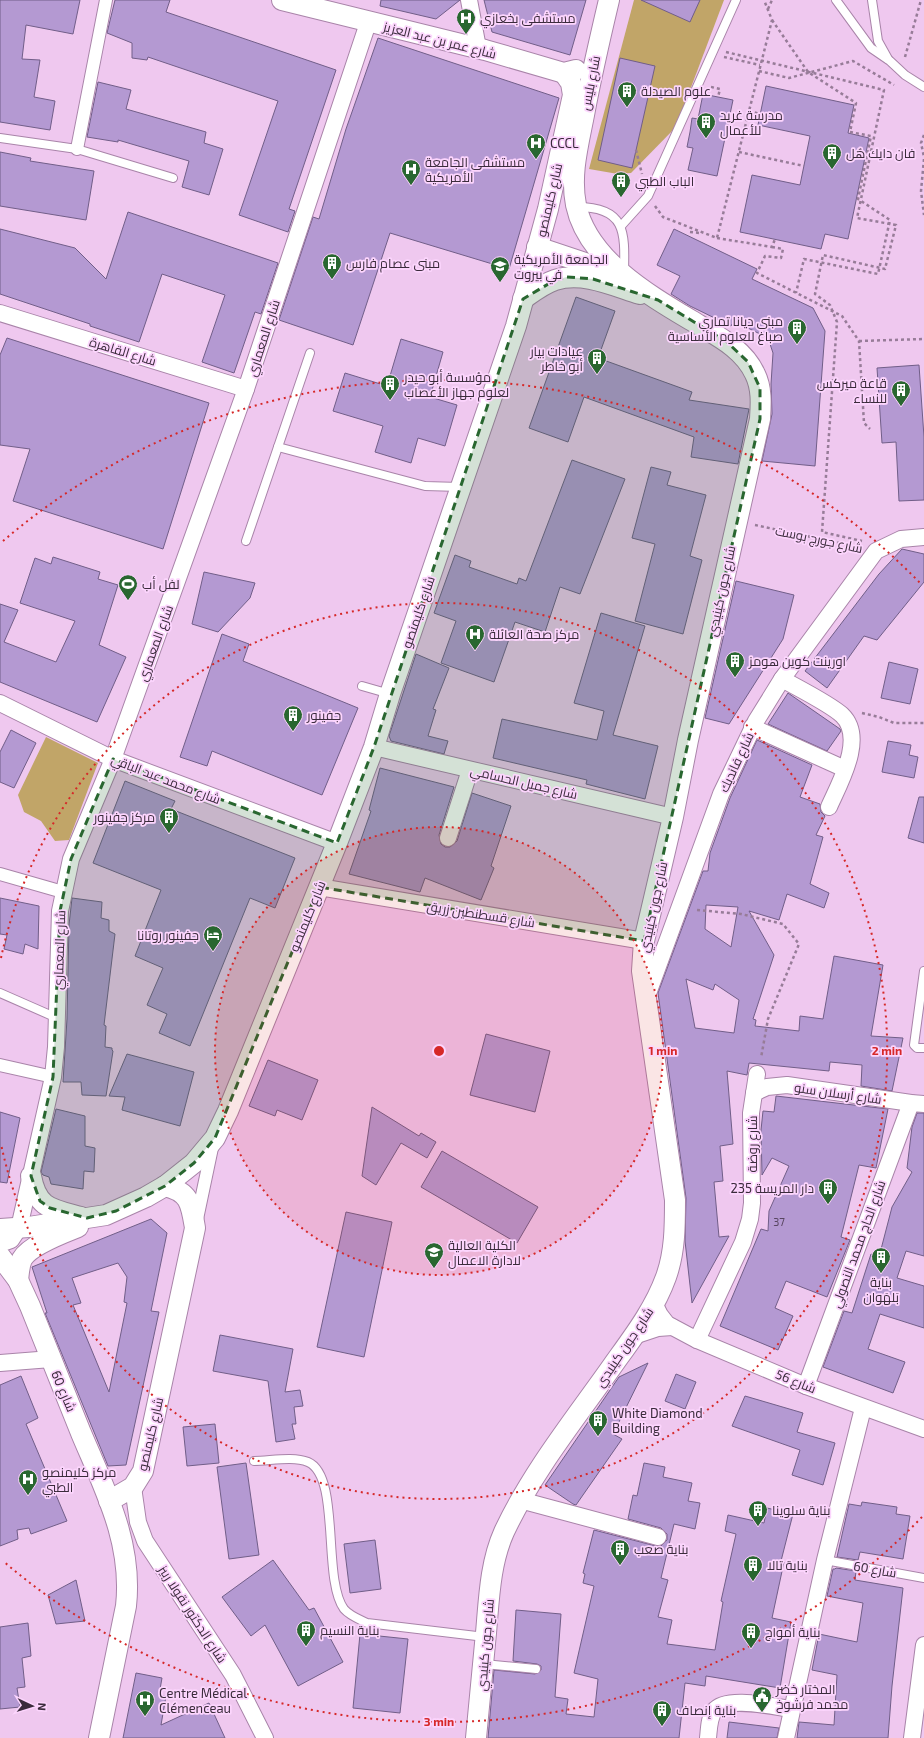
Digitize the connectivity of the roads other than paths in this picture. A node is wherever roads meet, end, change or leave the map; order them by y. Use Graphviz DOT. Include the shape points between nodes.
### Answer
graph roads {
  1 [pos="106,0"];
  2 [pos="282,0"];
  3 [pos="469,0"];
  4 [pos="475,0"];
  5 [pos="609,0"];
  6 [pos="736,0"];
  7 [pos="836,0"];
  8 [pos="872,0"];
  9 [pos="368,23"];
  10 [pos="482,49"];
  11 [pos="594,58"];
  12 [pos="890,61"];
  13 [pos="564,73"];
  14 [pos="924,87"];
  15 [pos="0,138"];
  16 [pos="77,149"];
  17 [pos="574,166"];
  18 [pos="173,178"];
  19 [pos="577,207"];
  20 [pos="548,209"];
  21 [pos="621,226"];
  22 [pos="538,247"];
  23 [pos="624,276"];
  24 [pos="523,299"];
  25 [pos="658,300"];
  26 [pos="0,313"];
  27 [pos="310,354"];
  28 [pos="246,389"];
  29 [pos="278,447"];
  30 [pos="461,487"];
  31 [pos="924,537"];
  32 [pos="246,541"];
  33 [pos="873,546"];
  34 [pos="782,679"];
  35 [pos="362,686"];
  36 [pos="390,694"];
  37 [pos="0,703"];
  38 [pos="752,727"];
  39 [pos="374,747"];
  40 [pos="110,764"];
  41 [pos="845,769"];
  42 [pos="470,770"];
  43 [pos="829,807"];
  44 [pos="673,817"];
  45 [pos="448,838"];
  46 [pos="335,848"];
  47 [pos="0,874"];
  48 [pos="319,887"];
  49 [pos="63,892"];
  50 [pos="644,941"];
  51 [pos="924,971"];
  52 [pos="0,993"];
  53 [pos="646,999"];
  54 [pos="57,1018"];
  55 [pos="924,1048"];
  56 [pos="0,1065"];
  57 [pos="757,1074"];
  58 [pos="53,1077"];
  59 [pos="754,1093"];
  60 [pos="917,1103"];
  61 [pos="214,1138"];
  62 [pos="31,1176"];
  63 [pos="164,1186"];
  64 [pos="96,1217"];
  65 [pos="195,1228"];
  66 [pos="9,1229"];
  67 [pos="0,1244"];
  68 [pos="0,1256"];
  69 [pos="18,1280"];
  70 [pos="654,1303"];
  71 [pos="672,1327"];
  72 [pos="634,1336"];
  73 [pos="696,1340"];
  74 [pos="51,1359"];
  75 [pos="0,1363"];
  76 [pos="806,1386"];
  77 [pos="863,1408"];
  78 [pos="924,1429"];
  79 [pos="254,1461"];
  80 [pos="133,1487"];
  81 [pos="520,1500"];
  82 [pos="109,1501"];
  83 [pos="658,1537"];
  84 [pos="825,1560"];
  85 [pos="924,1578"];
  86 [pos="485,1636"];
  87 [pos="923,1655"];
  88 [pos="483,1664"];
  89 [pos="536,1669"];
  90 [pos="792,1709"];
  91 [pos="99,1738"];
  92 [pos="266,1738"];
  93 [pos="476,1738"];
  94 [pos="708,1738"];
  95 [pos="786,1738"];
  96 [pos="912,1738"];
  1 -- 16 [label="street"];
  2 -- 9 [label="street, شارع عمر بن عبد العزيز"];
  3 -- 10 [label="street"];
  4 -- 10 [label="street"];
  5 -- 11 [label="street, شارع بليس"];
  6 -- 21 [label="lane" via="648,196"];
  7 -- 12 [label="lane" via="871,48"];
  8 -- 12 [label="lane" via="878,42"];
  9 -- 10 [label="street, شارع عمر بن عبد العزيز"];
  9 -- 28 [label="street, شارع المعماري"];
  10 -- 13 [label="street, شارع عمر بن عبد العزيز"];
  11 -- 13 [label="street" via="581,68"];
  11 -- 17 [label="street, شارع بليس"];
  12 -- 14 [label="lane" via="905,75"];
  13 -- 20 [label="street, شارع كليمنصو" via="571,83 573,95"];
  15 -- 16 [label="lane"];
  16 -- 18 [label="lane"];
  17 -- 19 [label="street, شارع جون كينيدي" via="573,186"];
  19 -- 20 [label="street"];
  19 -- 21 [label="lane" via="598,210 609,215"];
  19 -- 23 [label="street, شارع جون كينيدي" via="585,228 597,247"];
  20 -- 22 [label="street, شارع كليمنصو"];
  21 -- 23 [label="lane" via="625,240"];
  22 -- 23 [label="street"];
  22 -- 24 [label="street, شارع كليمنصو"];
  23 -- 25 [label="street, شارع جون كينيدي"];
  24 -- 25 [label="street" via="555,280 580,277"];
  24 -- 30 [label="street, شارع كليمنصو"];
  25 -- 44 [label="street, شارع جون كينيدي" via="739,351 755,374 760,388 760,419"];
  26 -- 28 [label="street, شارع القاهرة"];
  27 -- 29 [label="lane"];
  28 -- 40 [label="street, شارع المعماري"];
  29 -- 30 [label="lane" via="425,486"];
  29 -- 32 [label="lane"];
  30 -- 36 [label="street, شارع كليمنصو"];
  31 -- 33 [label="street, شارع جورج بوست" via="901,539"];
  33 -- 34 [label="street, شارع فانديك"];
  34 -- 38 [label="street, شارع فانديك"];
  34 -- 41 [label="street" via="840,713 849,726 852,743"];
  35 -- 36 [label="lane"];
  36 -- 39 [label="street, شارع كليمنصو"];
  37 -- 40 [label="street, شارع محمد عبد الباقي"];
  38 -- 41 [label="street"];
  38 -- 53 [label="street, شارع فانديك" via="721,794"];
  39 -- 42 [label="street, شارع جميل الحسامي"];
  39 -- 46 [label="street, شارع كليمنصو"];
  40 -- 46 [label="street, شارع محمد عبد الباقي"];
  40 -- 49 [label="street, شارع المعماري" via="71,859"];
  41 -- 43 [label="street"];
  42 -- 44 [label="street, شارع جميل الحسامي"];
  42 -- 45 [label="street"];
  44 -- 50 [label="street, شارع جون كينيدي"];
  46 -- 48 [label="street, شارع كليمنصو"];
  47 -- 49 [label="street"];
  48 -- 50 [label="street, شارع قسطنطين زريق"];
  48 -- 61 [label="street, شارع كليمنصو" via="228,1111"];
  49 -- 54 [label="street, شارع المعماري" via="59,933"];
  50 -- 53 [label="street, شارع جون كينيدي" via="642,971"];
  51 -- 55 [label="lane" via="914,1044 917,1048"];
  52 -- 54 [label="lane"];
  53 -- 70 [label="street, شارع جون كينيدي" via="675,1200 671,1260"];
  54 -- 58 [label="street, شارع المعماري"];
  56 -- 58 [label="street"];
  57 -- 59 [label="street, شارع روضة"];
  58 -- 62 [label="street, شارع المعماري"];
  59 -- 60 [label="street, شارع أرسلان سنو" via="767,1087 787,1085"];
  59 -- 73 [label="street, شارع روضة" via="751,1113 750,1219 743,1242"];
  60 -- 76 [label="street, شارع الحاج محمد النصولي"];
  61 -- 63 [label="street, شارع كليمنصو" via="194,1163"];
  61 -- 65 [label="street, شارع كليمنصو"];
  62 -- 64 [label="street" via="34,1191 40,1201 50,1208"];
  62 -- 66 [label="street, شارع المعماري"];
  63 -- 64 [label="street, شارع كليمنصو"];
  63 -- 65 [label="street" via="177,1189 184,1194 192,1211"];
  64 -- 66 [label="street, شارع كليمنصو"];
  64 -- 69 [label="street" via="29,1251 19,1268"];
  65 -- 80 [label="street, شارع كليمنصو" via="143,1471"];
  66 -- 67 [label="street" via="10,1240"];
  68 -- 69 [label="street, شارع 60"];
  69 -- 74 [label="street, شارع 60"];
  70 -- 71 [label="street, شارع 56" via="663,1320"];
  70 -- 72 [label="street, شارع جون كينيدي"];
  71 -- 72 [label="street" via="658,1328"];
  71 -- 73 [label="street, شارع 56"];
  72 -- 81 [label="street, شارع جون كينيدي"];
  73 -- 76 [label="street, شارع 56"];
  74 -- 75 [label="street"];
  74 -- 82 [label="street, شارع 60"];
  76 -- 77 [label="street, شارع 56"];
  77 -- 78 [label="street, شارع 56"];
  77 -- 84 [label="street"];
  79 -- 86 [label="lane" via="302,1460 318,1469 326,1492 336,1591 345,1610 356,1619 367,1623"];
  80 -- 82 [label="street, شارع كليمنصو"];
  80 -- 92 [label="street, شارع الدكتور نقولا ربيز" via="138,1522 145,1541 233,1675"];
  81 -- 83 [label="street"];
  81 -- 86 [label="street, شارع جون كينيدي" via="495,1560"];
  82 -- 91 [label="street" via="123,1542 128,1588"];
  84 -- 85 [label="lane, شارع 60"];
  84 -- 90 [label="street"];
  86 -- 88 [label="street, شارع جون كينيدي"];
  87 -- 96 [label="street"];
  88 -- 89 [label="lane"];
  88 -- 93 [label="street, شارع جون كينيدي"];
  90 -- 94 [label="street" via="736,1702 724,1704 713,1712"];
  90 -- 95 [label="street"];
}
